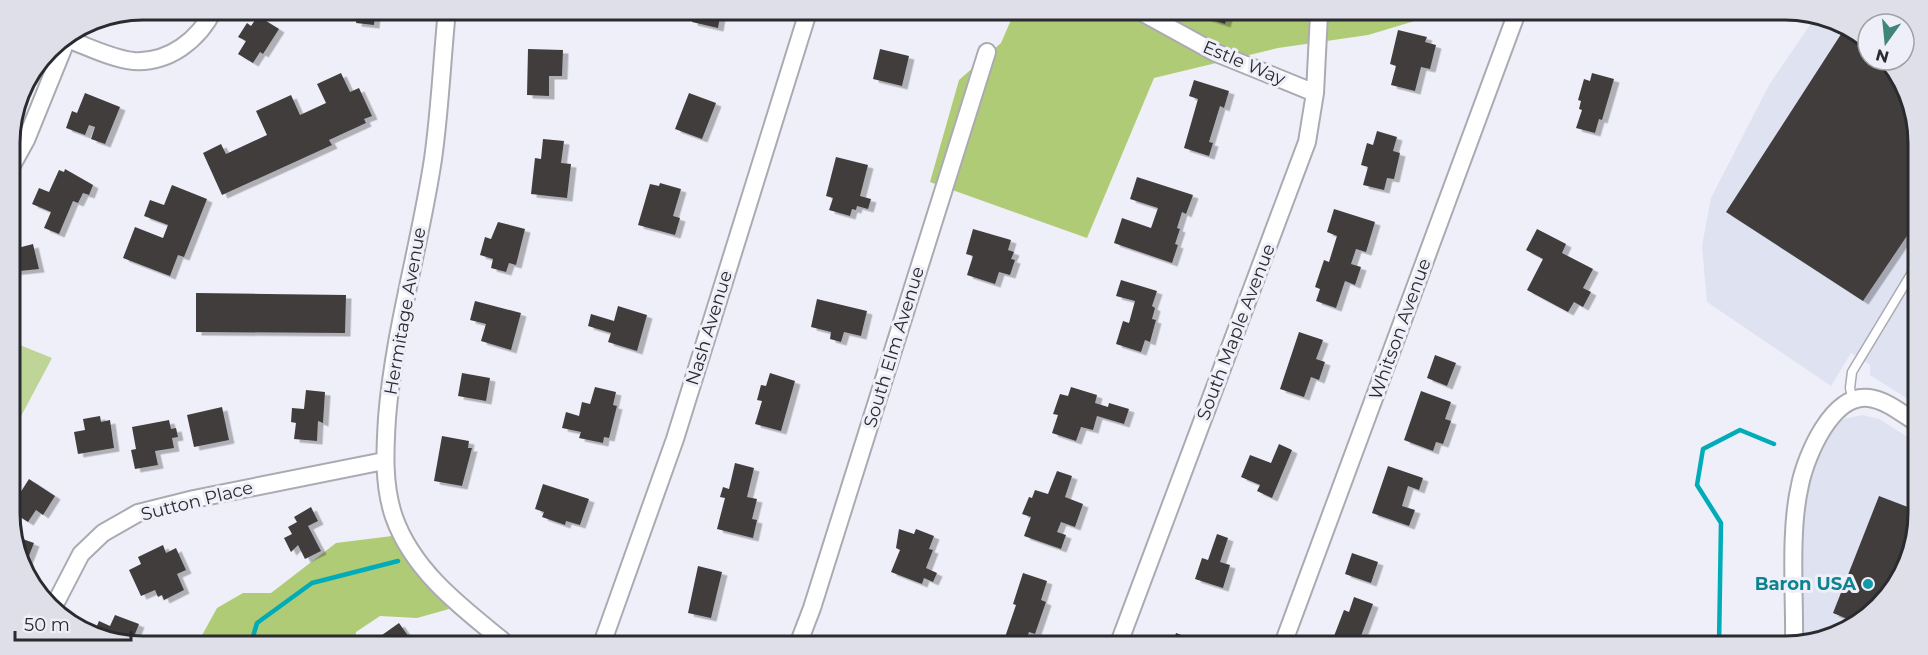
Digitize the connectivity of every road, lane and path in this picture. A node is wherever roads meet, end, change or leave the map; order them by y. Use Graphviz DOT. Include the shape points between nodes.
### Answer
graph roads {
  1 [pos="209,20"];
  2 [pos="446,20"];
  3 [pos="806,20"];
  4 [pos="1156,20"];
  5 [pos="1319,20"];
  6 [pos="1514,20"];
  7 [pos="73,41"];
  8 [pos="987,52"];
  9 [pos="59,53"];
  10 [pos="1315,93"];
  11 [pos="20,150"];
  12 [pos="1908,279"];
  13 [pos="1853,401"];
  14 [pos="1908,417"];
  15 [pos="384,460"];
  16 [pos="57,600"];
  17 [pos="1122,635"];
  18 [pos="1286,635"];
  19 [pos="1794,635"];
  20 [pos="498,636"];
  21 [pos="605,636"];
  22 [pos="801,636"];
  1 -- 7 [label="street" via="186,46 161,59 132,61"];
  2 -- 15 [label="street, Hermitage Avenue" via="433,159 399,322"];
  3 -- 21 [label="street, Nash Avenue" via="675,439"];
  4 -- 10 [label="street, Estle Way" via="1214,52"];
  5 -- 10 [label="street, South Maple Avenue"];
  6 -- 18 [label="street, Whitson Avenue"];
  8 -- 22 [label="street, South Elm Avenue"];
  9 -- 11 [label="street"];
  10 -- 17 [label="street, South Maple Avenue" via="1307,142 1294,179"];
  12 -- 13 [label="lane" via="1852,372"];
  13 -- 14 [label="street" via="1867,397 1884,402"];
  13 -- 19 [label="street" via="1837,408 1825,425 1800,484"];
  15 -- 16 [label="street, Sutton Place" via="138,513 104,533 81,554"];
  15 -- 20 [label="street, Hermitage Avenue" via="394,517 417,559 452,599"];
}
